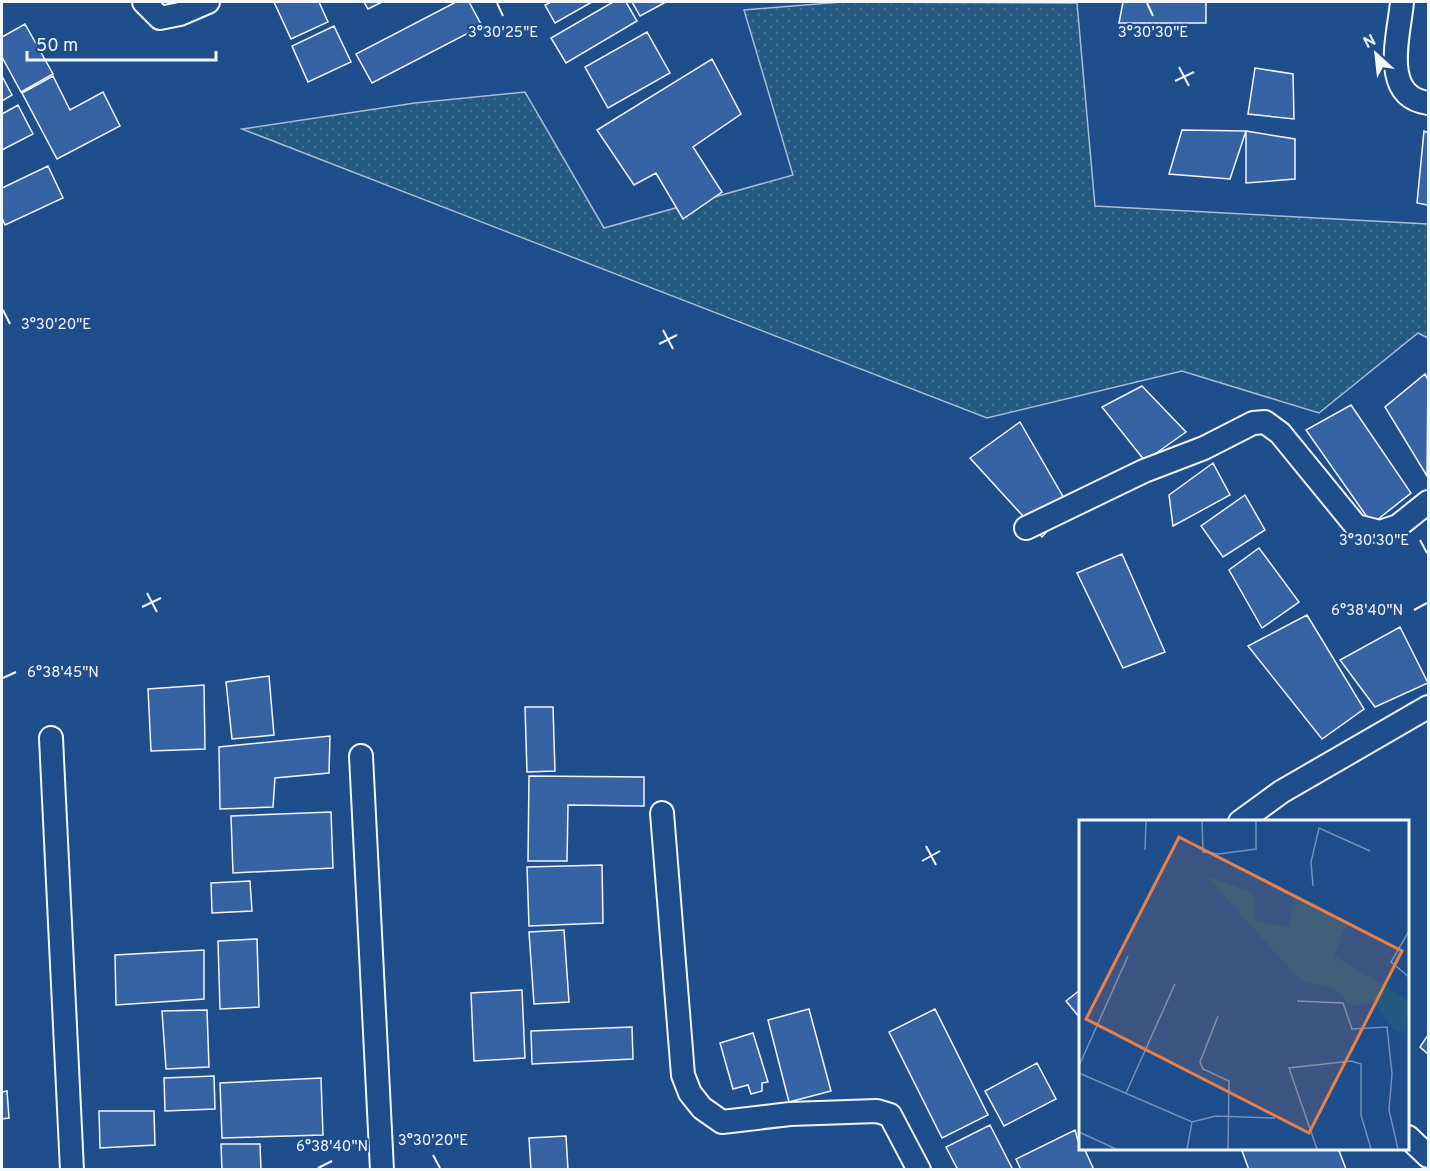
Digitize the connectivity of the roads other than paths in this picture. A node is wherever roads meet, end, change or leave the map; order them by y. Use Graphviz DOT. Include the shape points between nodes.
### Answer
graph roads {
  1 [pos="144,2"];
  2 [pos="208,2"];
  3 [pos="1402,2"];
  4 [pos="1428,103"];
  5 [pos="1428,502"];
  6 [pos="1026,528"];
  7 [pos="1428,707"];
  8 [pos="51,738"];
  9 [pos="361,756"];
  10 [pos="662,813"];
  11 [pos="1243,820"];
  12 [pos="1409,1139"];
  13 [pos="1428,1156"];
  14 [pos="72,1170"];
  15 [pos="382,1170"];
  16 [pos="919,1170"];
  1 -- 2 [label="street" via="160,18"];
  3 -- 4 [label="street" via="1395,75 1403,90 1417,101"];
  5 -- 6 [label="street" via="1398,525 1380,532 1356,526 1280,433 1265,422 1253,423 1204,448 1144,471"];
  7 -- 11 [label="street" via="1281,792"];
  8 -- 14 [label="street"];
  9 -- 15 [label="street"];
  10 -- 16 [label="street" via="683,1074 690,1093 722,1122 790,1114 877,1111 890,1115"];
  12 -- 13 [label="street"];
}
